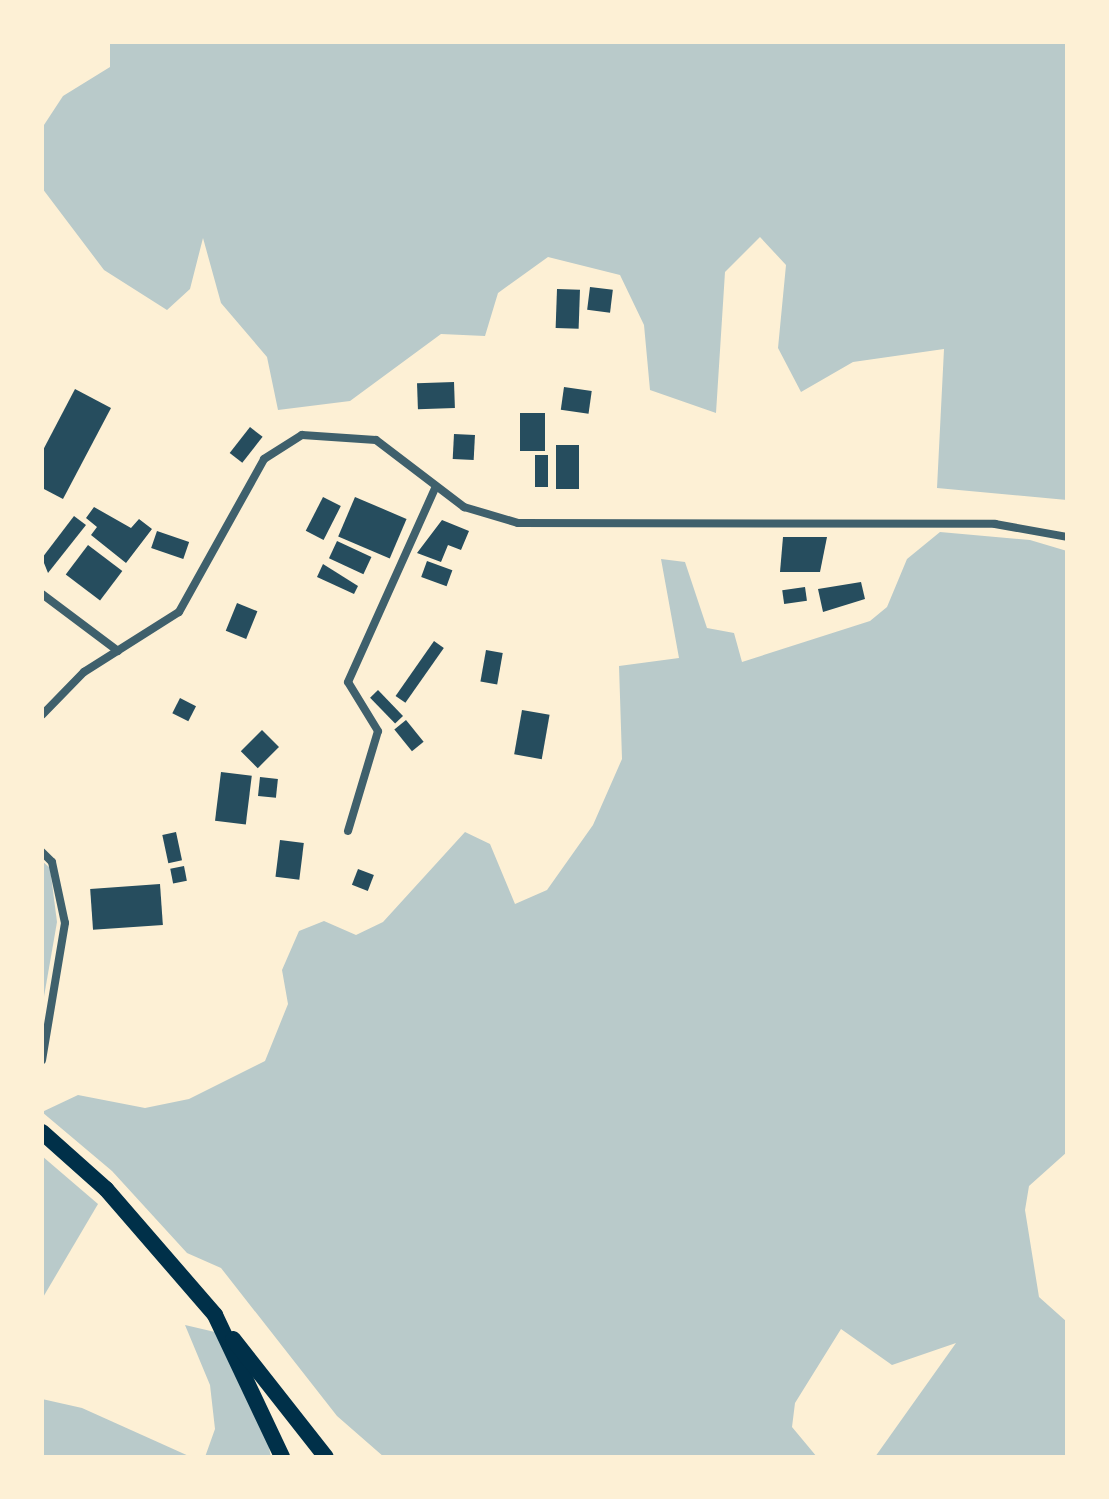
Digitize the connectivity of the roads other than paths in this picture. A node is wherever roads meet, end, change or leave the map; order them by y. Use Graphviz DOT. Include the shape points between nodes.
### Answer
graph roads {
  1 [pos="435,488"];
  2 [pos="1067,537"];
  3 [pos="42,594"];
  4 [pos="118,651"];
  5 [pos="42,715"];
  6 [pos="348,831"];
  7 [pos="42,852"];
  8 [pos="42,1060"];
  9 [pos="42,1132"];
  10 [pos="215,1315"];
  11 [pos="282,1457"];
  12 [pos="326,1457"];
  1 -- 2 [label="street" via="483,516 518,523 995,524"];
  1 -- 4 [label="street" via="376,440 356,434 302,435 278,445 179,612"];
  1 -- 6 [label="street" via="348,682 378,731"];
  3 -- 4 [label="street"];
  4 -- 5 [label="street" via="84,672"];
  7 -- 8 [label="street" via="52,862 65,923"];
  9 -- 10 [label="main road" via="116,1199"];
  10 -- 11 [label="main road"];
  10 -- 12 [label="main road"];
}
